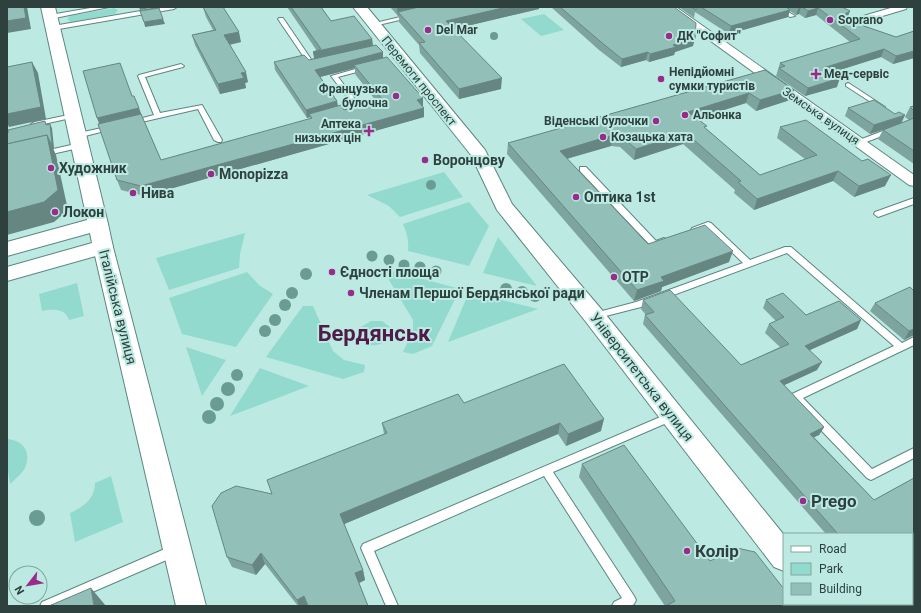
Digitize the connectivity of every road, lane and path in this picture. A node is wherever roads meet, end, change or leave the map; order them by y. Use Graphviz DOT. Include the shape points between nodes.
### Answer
graph roads {
  1 [pos="106,7"];
  2 [pos="125,7"];
  3 [pos="174,7"];
  4 [pos="360,7"];
  5 [pos="433,7"];
  6 [pos="669,7"];
  7 [pos="776,7"];
  8 [pos="903,7"];
  9 [pos="127,15"];
  10 [pos="792,16"];
  11 [pos="50,17"];
  12 [pos="282,19"];
  13 [pos="374,24"];
  14 [pos="846,24"];
  15 [pos="319,64"];
  16 [pos="181,66"];
  17 [pos="372,67"];
  18 [pos="848,85"];
  19 [pos="344,111"];
  20 [pos="892,112"];
  21 [pos="73,116"];
  22 [pos="158,116"];
  23 [pos="29,126"];
  24 [pos="896,129"];
  25 [pos="218,140"];
  26 [pos="78,141"];
  27 [pos="858,142"];
  28 [pos="479,154"];
  29 [pos="36,156"];
  30 [pos="583,169"];
  31 [pos="914,182"];
  32 [pos="914,200"];
  33 [pos="878,214"];
  34 [pos="688,232"];
  35 [pos="100,235"];
  36 [pos="675,237"];
  37 [pos="7,249"];
  38 [pos="749,264"];
  39 [pos="7,274"];
  40 [pos="594,316"];
  41 [pos="914,341"];
  42 [pos="901,347"];
  43 [pos="672,416"];
  44 [pos="914,453"];
  45 [pos="546,470"];
  46 [pos="178,550"];
  47 [pos="783,556"];
  48 [pos="46,606"];
  49 [pos="191,606"];
  50 [pos="392,606"];
  51 [pos="618,606"];
  1 -- 11 [label="lane"];
  2 -- 9 [label="lane"];
  3 -- 9 [label="lane"];
  4 -- 13 [label="main road, Перемоги проспект"];
  5 -- 13 [label="lane" via="423,13"];
  6 -- 27 [label="street, Земська вулиця"];
  7 -- 10 [label="lane"];
  8 -- 14 [label="street"];
  9 -- 11 [label="lane"];
  11 -- 21 [label="main road, Італійська вулиця"];
  12 -- 15 [label="lane" via="312,65"];
  13 -- 28 [label="main road, Перемоги проспект" via="393,54"];
  16 -- 22 [label="lane" via="141,76"];
  17 -- 19 [label="lane" via="334,76 358,107"];
  18 -- 20 [label="lane"];
  21 -- 23 [label="lane"];
  21 -- 26 [label="main road, Італійська вулиця"];
  22 -- 25 [label="lane" via="200,106"];
  22 -- 26 [label="lane" via="119,126"];
  24 -- 27 [label="lane"];
  26 -- 29 [label="lane"];
  26 -- 35 [label="main road, Італійська вулиця"];
  27 -- 31 [label="street, Земська вулиця"];
  28 -- 40 [label="main road, Університетська вулиця" via="504,206"];
  30 -- 36 [label="lane" via="654,244"];
  32 -- 33 [label="lane"];
  34 -- 38 [label="lane" via="708,225"];
  35 -- 37 [label="main road"];
  35 -- 39 [label="main road"];
  35 -- 46 [label="main road, Італійська вулиця"];
  38 -- 40 [label="lane" via="638,305"];
  38 -- 42 [label="lane" via="788,249"];
  40 -- 43 [label="main road, Університетська вулиця"];
  41 -- 42 [label="lane"];
  42 -- 44 [label="lane" via="796,397 871,475"];
  43 -- 45 [label="lane"];
  43 -- 47 [label="main road, Університетська вулиця"];
  45 -- 50 [label="lane" via="367,548"];
  45 -- 51 [label="lane" via="630,600"];
  46 -- 48 [label="lane"];
  46 -- 49 [label="main road, Італійська вулиця"];
}
